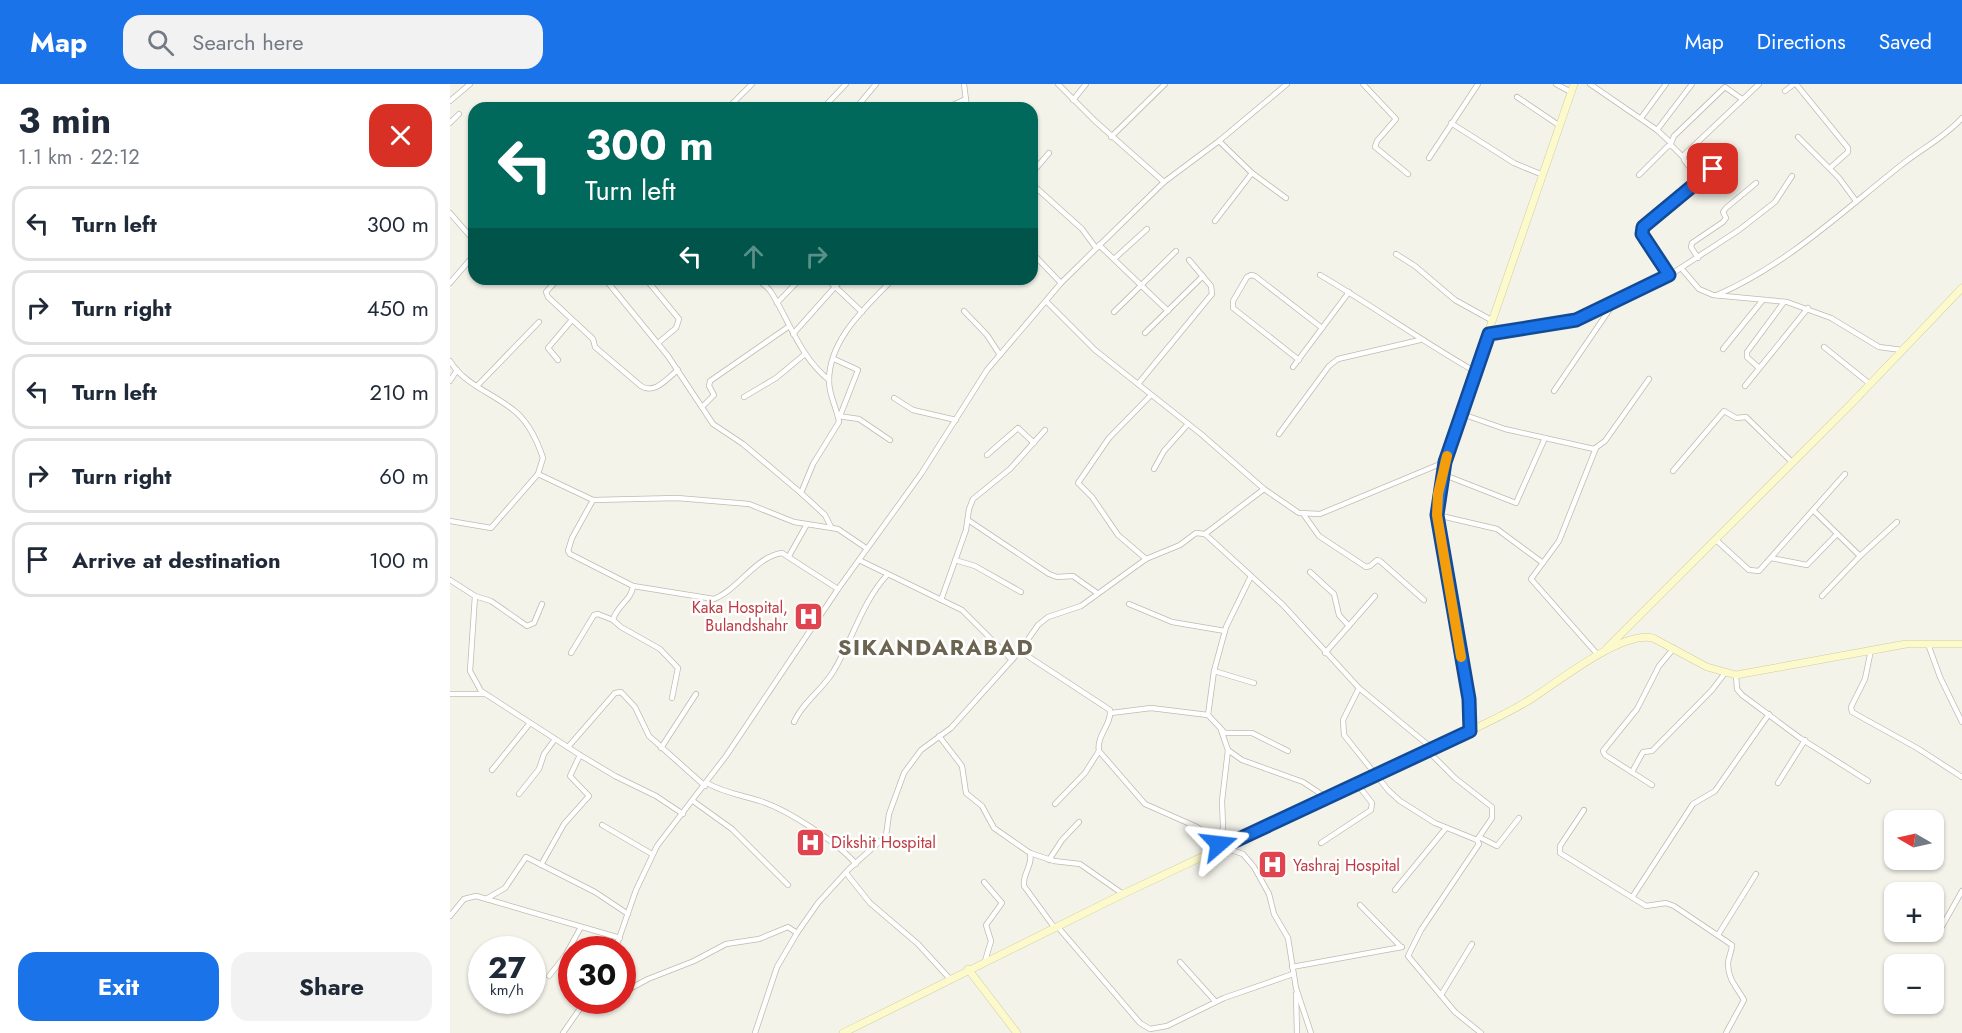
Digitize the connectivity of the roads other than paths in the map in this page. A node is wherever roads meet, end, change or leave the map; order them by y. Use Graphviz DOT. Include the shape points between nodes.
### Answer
graph roads {
  1 [pos="470,84"];
  2 [pos="752,84"];
  3 [pos="846,84"];
  4 [pos="876,84"];
  5 [pos="964,84"];
  6 [pos="1058,84"];
  7 [pos="1086,84"];
  8 [pos="1165,84"];
  9 [pos="1287,84"];
  10 [pos="1478,84"];
  11 [pos="1556,84"];
  12 [pos="1590,84"];
  13 [pos="1666,84"];
  14 [pos="1692,84"];
  15 [pos="1759,84"];
  16 [pos="1795,84"];
  17 [pos="1366,85"];
  18 [pos="1573,88"];
  19 [pos="1785,92"];
  20 [pos="1517,97"];
  21 [pos="966,99"];
  22 [pos="1742,99"];
  23 [pos="1073,100"];
  24 [pos="450,101"];
  25 [pos="734,102"];
  26 [pos="829,102"];
  27 [pos="861,102"];
  28 [pos="959,102"];
  29 [pos="966,102"];
  30 [pos="459,114"];
  31 [pos="1641,118"];
  32 [pos="1962,118"];
  33 [pos="450,123"];
  34 [pos="1451,123"];
  35 [pos="1560,126"];
  36 [pos="1657,130"];
  37 [pos="1798,136"];
  38 [pos="1112,137"];
  39 [pos="1220,141"];
  40 [pos="1670,144"];
  41 [pos="1732,152"];
  42 [pos="1049,153"];
  43 [pos="1684,158"];
  44 [pos="1429,159"];
  45 [pos="1038,166"];
  46 [pos="1830,168"];
  47 [pos="1252,173"];
  48 [pos="1408,174"];
  49 [pos="1543,175"];
  50 [pos="1639,175"];
  51 [pos="1792,176"];
  52 [pos="1700,180"];
  53 [pos="1164,182"];
  54 [pos="1756,183"];
  55 [pos="1038,189"];
  56 [pos="1286,198"];
  57 [pos="1856,201"];
  58 [pos="450,213"];
  59 [pos="1215,221"];
  60 [pos="1147,229"];
  61 [pos="468,234"];
  62 [pos="1098,246"];
  63 [pos="1176,251"];
  64 [pos="1396,254"];
  65 [pos="1698,258"];
  66 [pos="1038,259"];
  67 [pos="1114,259"];
  68 [pos="1189,260"];
  69 [pos="468,262"];
  70 [pos="1681,268"];
  71 [pos="1320,275"];
  72 [pos="1669,275"];
  73 [pos="1203,276"];
  74 [pos="1061,282"];
  75 [pos="450,283"];
  76 [pos="553,285"];
  77 [pos="610,285"];
  78 [pos="651,285"];
  79 [pos="765,285"];
  80 [pos="794,285"];
  81 [pos="887,285"];
  82 [pos="1142,286"];
  83 [pos="834,287"];
  84 [pos="1962,288"];
  85 [pos="1349,292"];
  86 [pos="1717,295"];
  87 [pos="1046,301"];
  88 [pos="1616,301"];
  89 [pos="1762,301"];
  90 [pos="1784,302"];
  91 [pos="777,303"];
  92 [pos="1808,308"];
  93 [pos="964,311"];
  94 [pos="1168,311"];
  95 [pos="862,312"];
  96 [pos="1114,312"];
  97 [pos="572,321"];
  98 [pos="1493,321"];
  99 [pos="539,322"];
  100 [pos="788,327"];
  101 [pos="1322,328"];
  102 [pos="1145,333"];
  103 [pos="793,334"];
  104 [pos="1489,334"];
  105 [pos="1420,340"];
  106 [pos="658,344"];
  107 [pos="1824,347"];
  108 [pos="1723,349"];
  109 [pos="1902,350"];
  110 [pos="805,354"];
  111 [pos="1000,355"];
  112 [pos="834,359"];
  113 [pos="558,360"];
  114 [pos="1299,360"];
  115 [pos="450,361"];
  116 [pos="1293,367"];
  117 [pos="1759,368"];
  118 [pos="678,370"];
  119 [pos="1476,372"];
  120 [pos="459,373"];
  121 [pos="1649,379"];
  122 [pos="829,380"];
  123 [pos="450,381"];
  124 [pos="1137,384"];
  125 [pos="1870,384"];
  126 [pos="477,386"];
  127 [pos="1745,386"];
  128 [pos="1554,390"];
  129 [pos="1151,395"];
  130 [pos="744,397"];
  131 [pos="894,399"];
  132 [pos="703,406"];
  133 [pos="1462,414"];
  134 [pos="839,416"];
  135 [pos="956,420"];
  136 [pos="1188,424"];
  137 [pos="1045,430"];
  138 [pos="1279,434"];
  139 [pos="1545,438"];
  140 [pos="891,440"];
  141 [pos="1034,443"];
  142 [pos="1596,448"];
  143 [pos="987,455"];
  144 [pos="1445,462"];
  145 [pos="1792,462"];
  146 [pos="1154,469"];
  147 [pos="1673,471"];
  148 [pos="538,474"];
  149 [pos="1442,474"];
  150 [pos="1845,474"];
  151 [pos="1264,489"];
  152 [pos="801,493"];
  153 [pos="593,500"];
  154 [pos="1812,510"];
  155 [pos="1305,515"];
  156 [pos="1437,515"];
  157 [pos="968,520"];
  158 [pos="450,521"];
  159 [pos="1897,522"];
  160 [pos="807,524"];
  161 [pos="831,527"];
  162 [pos="1205,534"];
  163 [pos="1837,534"];
  164 [pos="1715,539"];
  165 [pos="866,548"];
  166 [pos="789,556"];
  167 [pos="1860,556"];
  168 [pos="1771,558"];
  169 [pos="1146,559"];
  170 [pos="859,560"];
  171 [pos="956,560"];
  172 [pos="1543,563"];
  173 [pos="1310,572"];
  174 [pos="887,575"];
  175 [pos="1251,576"];
  176 [pos="450,580"];
  177 [pos="633,586"];
  178 [pos="838,589"];
  179 [pos="1021,592"];
  180 [pos="1097,593"];
  181 [pos="475,596"];
  182 [pos="1375,596"];
  183 [pos="1822,596"];
  184 [pos="941,600"];
  185 [pos="1425,600"];
  186 [pos="542,604"];
  187 [pos="1129,604"];
  188 [pos="613,620"];
  189 [pos="1349,626"];
  190 [pos="1225,631"];
  191 [pos="1928,644"];
  192 [pos="1962,644"];
  193 [pos="1671,647"];
  194 [pos="1871,650"];
  195 [pos="1020,651"];
  196 [pos="571,653"];
  197 [pos="1325,653"];
  198 [pos="1601,653"];
  199 [pos="1012,660"];
  200 [pos="1214,671"];
  201 [pos="1725,673"];
  202 [pos="1736,675"];
  203 [pos="1254,683"];
  204 [pos="1359,688"];
  205 [pos="450,694"];
  206 [pos="485,694"];
  207 [pos="696,694"];
  208 [pos="672,698"];
  209 [pos="1111,713"];
  210 [pos="1769,714"];
  211 [pos="1208,715"];
  212 [pos="794,722"];
  213 [pos="1962,722"];
  214 [pos="530,723"];
  215 [pos="1221,730"];
  216 [pos="1470,731"];
  217 [pos="939,736"];
  218 [pos="555,739"];
  219 [pos="1805,740"];
  220 [pos="568,747"];
  221 [pos="661,748"];
  222 [pos="1228,750"];
  223 [pos="1430,750"];
  224 [pos="1099,751"];
  225 [pos="1288,751"];
  226 [pos="580,755"];
  227 [pos="492,770"];
  228 [pos="1632,772"];
  229 [pos="1376,775"];
  230 [pos="1962,777"];
  231 [pos="1868,781"];
  232 [pos="1778,783"];
  233 [pos="1357,784"];
  234 [pos="1652,784"];
  235 [pos="706,785"];
  236 [pos="519,794"];
  237 [pos="1328,798"];
  238 [pos="693,801"];
  239 [pos="1055,804"];
  240 [pos="1584,810"];
  241 [pos="683,814"];
  242 [pos="1519,818"];
  243 [pos="1078,822"];
  244 [pos="602,825"];
  245 [pos="1446,828"];
  246 [pos="1478,839"];
  247 [pos="1322,843"];
  248 [pos="1221,846"];
  249 [pos="1030,853"];
  250 [pos="652,854"];
  251 [pos="1049,860"];
  252 [pos="856,864"];
  253 [pos="541,865"];
  254 [pos="846,873"];
  255 [pos="1755,874"];
  256 [pos="984,882"];
  257 [pos="788,885"];
  258 [pos="1395,890"];
  259 [pos="1962,891"];
  260 [pos="1123,894"];
  261 [pos="1633,896"];
  262 [pos="486,899"];
  263 [pos="1360,905"];
  264 [pos="628,914"];
  265 [pos="450,916"];
  266 [pos="1944,923"];
  267 [pos="581,927"];
  268 [pos="1055,927"];
  269 [pos="797,933"];
  270 [pos="1718,935"];
  271 [pos="613,936"];
  272 [pos="621,936"];
  273 [pos="1472,944"];
  274 [pos="1402,947"];
  275 [pos="1408,952"];
  276 [pos="985,961"];
  277 [pos="1180,962"];
  278 [pos="1292,967"];
  279 [pos="968,969"];
  280 [pos="1293,974"];
  281 [pos="549,976"];
  282 [pos="950,979"];
  283 [pos="636,985"];
  284 [pos="1296,988"];
  285 [pos="1441,995"];
  286 [pos="1215,1001"];
  287 [pos="576,1014"];
  288 [pos="1012,1031"];
  289 [pos="1150,1031"];
  290 [pos="563,1033"];
  291 [pos="755,1033"];
  292 [pos="843,1033"];
  293 [pos="1297,1033"];
  294 [pos="1311,1033"];
  295 [pos="1481,1033"];
  296 [pos="1726,1033"];
  1 -- 24 [label="street"];
  2 -- 25 [label="street"];
  3 -- 26 [label="street"];
  4 -- 27 [label="street"];
  5 -- 21 [label="street"];
  6 -- 23 [label="street"];
  7 -- 23 [label="street"];
  8 -- 38 [label="street"];
  9 -- 39 [label="street"];
  10 -- 34 [label="street"];
  11 -- 18 [label="street"];
  12 -- 31 [label="street"];
  13 -- 31 [label="street"];
  14 -- 36 [label="street"];
  15 -- 22 [label="street"];
  16 -- 19 [label="street"];
  16 -- 46 [label="street" via="1848,148"];
  17 -- 48 [label="street" via="1396,119 1375,147"];
  18 -- 35 [label="main road"];
  20 -- 35 [label="street"];
  21 -- 28 [label="street"];
  21 -- 29 [label="street"];
  22 -- 40 [label="street" via="1725,87"];
  22 -- 43 [label="street"];
  23 -- 38 [label="street"];
  30 -- 33 [label="street"];
  31 -- 36 [label="street"];
  32 -- 57 [label="street"];
  34 -- 44 [label="street"];
  34 -- 49 [label="street" via="1514,163"];
  35 -- 49 [label="main road"];
  36 -- 40 [label="street"];
  37 -- 46 [label="street"];
  38 -- 53 [label="street"];
  39 -- 47 [label="street"];
  39 -- 53 [label="street"];
  40 -- 43 [label="street"];
  40 -- 50 [label="street"];
  41 -- 52 [label="street"];
  42 -- 45 [label="street"];
  43 -- 52 [label="street"];
  46 -- 57 [label="street"];
  47 -- 56 [label="street"];
  47 -- 59 [label="street"];
  49 -- 98 [label="main road"];
  51 -- 65 [label="street" via="1775,202"];
  52 -- 72 [label="street" via="1641,230"];
  53 -- 62 [label="street"];
  54 -- 65 [label="street" via="1726,208 1723,222 1692,243 1690,247"];
  55 -- 62 [label="street"];
  57 -- 86 [label="street" via="1782,260"];
  58 -- 61 [label="street"];
  60 -- 67 [label="street"];
  62 -- 67 [label="street"];
  62 -- 74 [label="street"];
  63 -- 82 [label="street"];
  64 -- 98 [label="street" via="1455,300"];
  65 -- 70 [label="street"];
  66 -- 74 [label="street"];
  67 -- 82 [label="street"];
  68 -- 73 [label="street"];
  69 -- 75 [label="street"];
  70 -- 72 [label="street"];
  70 -- 86 [label="street" via="1699,289"];
  71 -- 85 [label="street"];
  72 -- 88 [label="street"];
  73 -- 94 [label="street"];
  73 -- 124 [label="street" via="1213,289 1212,294"];
  74 -- 87 [label="street"];
  76 -- 97 [label="street" via="546,294"];
  77 -- 106 [label="street"];
  78 -- 106 [label="street" via="680,319"];
  79 -- 91 [label="street"];
  80 -- 91 [label="street"];
  81 -- 95 [label="street"];
  82 -- 94 [label="street"];
  82 -- 96 [label="street"];
  83 -- 95 [label="street"];
  83 -- 103 [label="street"];
  84 -- 109 [label="main road"];
  85 -- 101 [label="street"];
  85 -- 105 [label="street"];
  86 -- 89 [label="street"];
  87 -- 111 [label="street"];
  87 -- 124 [label="street" via="1095,350"];
  88 -- 104 [label="street" via="1576,320"];
  88 -- 128 [label="street"];
  89 -- 90 [label="street"];
  89 -- 108 [label="street"];
  90 -- 92 [label="street"];
  90 -- 117 [label="street" via="1747,352"];
  91 -- 100 [label="street"];
  92 -- 109 [label="street" via="1871,344"];
  92 -- 117 [label="street"];
  93 -- 111 [label="street"];
  94 -- 102 [label="street"];
  95 -- 112 [label="street" via="842,338"];
  97 -- 113 [label="street" via="548,348"];
  97 -- 118 [label="street" via="592,338 598,350 647,390"];
  98 -- 104 [label="main road"];
  99 -- 126 [label="street"];
  100 -- 103 [label="street"];
  100 -- 132 [label="street" via="710,381 714,395"];
  101 -- 114 [label="street"];
  101 -- 114 [label="street" via="1255,276 1247,277 1233,308"];
  103 -- 110 [label="street"];
  104 -- 119 [label="main road"];
  105 -- 119 [label="street"];
  105 -- 138 [label="street" via="1338,359"];
  106 -- 118 [label="street"];
  107 -- 125 [label="street"];
  109 -- 125 [label="main road"];
  110 -- 122 [label="street"];
  110 -- 130 [label="street"];
  111 -- 135 [label="street"];
  112 -- 122 [label="street"];
  112 -- 134 [label="street" via="858,370"];
  114 -- 116 [label="street"];
  115 -- 120 [label="street"];
  117 -- 127 [label="street"];
  118 -- 132 [label="street"];
  119 -- 133 [label="main road"];
  120 -- 123 [label="street"];
  120 -- 126 [label="street"];
  121 -- 142 [label="street"];
  122 -- 134 [label="street"];
  124 -- 129 [label="street"];
  125 -- 145 [label="main road"];
  126 -- 148 [label="street" via="525,421 543,458"];
  129 -- 136 [label="street"];
  129 -- 169 [label="street" via="1119,426 1078,482 1118,535"];
  131 -- 135 [label="street" via="913,410"];
  132 -- 152 [label="street" via="713,424 744,444"];
  133 -- 139 [label="street"];
  133 -- 144 [label="main road"];
  134 -- 140 [label="street" via="859,419"];
  134 -- 152 [label="street" via="838,426 813,464"];
  135 -- 165 [label="street"];
  136 -- 146 [label="street"];
  136 -- 151 [label="street"];
  137 -- 141 [label="street"];
  139 -- 142 [label="street"];
  139 -- 149 [label="street" via="1516,503"];
  141 -- 143 [label="street" via="1018,428"];
  141 -- 157 [label="street" via="973,499"];
  142 -- 172 [label="street" via="1559,541"];
  144 -- 149 [label="main road"];
  144 -- 155 [label="street" via="1320,514"];
  145 -- 147 [label="street" via="1746,417 1736,418 1724,411"];
  145 -- 164 [label="main road"];
  148 -- 153 [label="street"];
  148 -- 158 [label="street" via="496,525 485,528"];
  149 -- 156 [label="main road"];
  150 -- 154 [label="street"];
  151 -- 155 [label="street"];
  151 -- 162 [label="street"];
  152 -- 161 [label="street" via="825,515"];
  153 -- 160 [label="street" via="726,500"];
  153 -- 177 [label="street" via="568,551"];
  154 -- 163 [label="street"];
  154 -- 168 [label="street"];
  155 -- 185 [label="street" via="1323,540 1366,567 1380,561"];
  156 -- 172 [label="street" via="1497,529"];
  156 -- 216 [label="main road" via="1469,699"];
  157 -- 171 [label="street"];
  157 -- 180 [label="street" via="1049,574 1071,575"];
  159 -- 167 [label="street"];
  160 -- 161 [label="street"];
  160 -- 166 [label="street"];
  161 -- 165 [label="street"];
  162 -- 169 [label="street" via="1196,532 1180,545"];
  162 -- 175 [label="street"];
  163 -- 167 [label="street"];
  163 -- 168 [label="street" via="1807,565"];
  164 -- 168 [label="street" via="1749,570 1762,569"];
  164 -- 198 [label="main road"];
  165 -- 170 [label="street"];
  166 -- 177 [label="street" via="774,555 714,599"];
  166 -- 178 [label="street"];
  167 -- 183 [label="street"];
  169 -- 180 [label="street"];
  170 -- 174 [label="street"];
  170 -- 178 [label="street"];
  171 -- 179 [label="street" via="975,566"];
  171 -- 184 [label="street"];
  172 -- 198 [label="street" via="1531,582"];
  173 -- 189 [label="street" via="1334,594 1339,615"];
  174 -- 184 [label="street"];
  174 -- 212 [label="street" via="875,588 832,673 804,703"];
  175 -- 190 [label="street"];
  175 -- 197 [label="street"];
  176 -- 181 [label="street"];
  177 -- 188 [label="street"];
  178 -- 235 [label="street"];
  180 -- 195 [label="street" via="1081,606 1043,620"];
  181 -- 186 [label="street" via="491,601 527,626 534,623"];
  181 -- 206 [label="street" via="470,670"];
  182 -- 189 [label="street"];
  184 -- 199 [label="street" via="966,613"];
  187 -- 190 [label="street" via="1172,622"];
  188 -- 196 [label="street" via="594,615"];
  188 -- 208 [label="street" via="660,650 678,668"];
  189 -- 197 [label="street"];
  190 -- 200 [label="street"];
  191 -- 192 [label="main road"];
  191 -- 194 [label="main road"];
  191 -- 213 [label="street"];
  193 -- 198 [label="main road" via="1642,636"];
  193 -- 201 [label="main road"];
  193 -- 228 [label="street" via="1637,709 1603,751"];
  194 -- 202 [label="main road"];
  194 -- 230 [label="street" via="1852,712"];
  195 -- 199 [label="street"];
  195 -- 209 [label="street"];
  197 -- 204 [label="street"];
  198 -- 216 [label="main road" via="1530,700"];
  199 -- 217 [label="street"];
  200 -- 203 [label="street"];
  200 -- 211 [label="street"];
  201 -- 202 [label="main road"];
  201 -- 228 [label="street" via="1652,751 1643,752"];
  202 -- 210 [label="street" via="1738,692"];
  204 -- 223 [label="street"];
  204 -- 229 [label="street" via="1342,730"];
  205 -- 206 [label="street"];
  206 -- 214 [label="street"];
  207 -- 221 [label="street"];
  209 -- 211 [label="street" via="1151,708"];
  209 -- 224 [label="street" via="1099,740"];
  210 -- 219 [label="street"];
  210 -- 261 [label="street" via="1715,791 1693,804"];
  211 -- 215 [label="street"];
  214 -- 218 [label="street"];
  214 -- 227 [label="street"];
  215 -- 222 [label="street"];
  215 -- 225 [label="street" via="1252,733"];
  216 -- 223 [label="main road"];
  217 -- 249 [label="street" via="962,766 966,793 982,806 994,828"];
  217 -- 252 [label="street" via="921,750 904,773 889,814 886,836"];
  218 -- 220 [label="street"];
  218 -- 236 [label="street"];
  219 -- 231 [label="street"];
  219 -- 232 [label="street"];
  220 -- 221 [label="street" via="618,692 632,702 647,734"];
  220 -- 226 [label="street"];
  221 -- 235 [label="street"];
  222 -- 237 [label="street" via="1239,758 1303,782"];
  222 -- 248 [label="street"];
  223 -- 229 [label="main road"];
  223 -- 246 [label="street" via="1455,778 1492,807 1492,818"];
  224 -- 239 [label="street"];
  224 -- 248 [label="street" via="1145,804 1200,829"];
  226 -- 241 [label="street"];
  226 -- 253 [label="street" via="570,776 589,796 564,824"];
  228 -- 234 [label="street"];
  229 -- 233 [label="main road"];
  229 -- 245 [label="street" via="1400,801"];
  233 -- 237 [label="main road"];
  233 -- 247 [label="street" via="1372,803 1371,810"];
  235 -- 238 [label="street"];
  235 -- 252 [label="street" via="778,808 846,853"];
  237 -- 248 [label="main road"];
  238 -- 241 [label="street"];
  238 -- 257 [label="street" via="741,837"];
  240 -- 261 [label="street" via="1560,846 1560,853"];
  241 -- 250 [label="street"];
  242 -- 246 [label="street" via="1497,846"];
  243 -- 251 [label="street"];
  244 -- 250 [label="street"];
  245 -- 246 [label="street"];
  245 -- 258 [label="street"];
  246 -- 275 [label="street" via="1478,847"];
  248 -- 260 [label="main road"];
  248 -- 278 [label="street" via="1243,854 1257,872 1288,938"];
  249 -- 251 [label="street"];
  249 -- 268 [label="street" via="1024,886"];
  250 -- 264 [label="street"];
  251 -- 260 [label="street" via="1080,864"];
  252 -- 254 [label="street"];
  253 -- 262 [label="street" via="524,858 505,888"];
  253 -- 264 [label="street"];
  254 -- 269 [label="street"];
  254 -- 282 [label="street" via="870,903 918,944"];
  255 -- 270 [label="street"];
  256 -- 276 [label="street" via="1002,901 986,926 991,941"];
  259 -- 266 [label="street"];
  260 -- 268 [label="main road"];
  261 -- 270 [label="street" via="1649,907 1669,904"];
  262 -- 265 [label="street" via="469,896"];
  262 -- 267 [label="street"];
  263 -- 274 [label="street"];
  264 -- 272 [label="street"];
  267 -- 271 [label="street"];
  267 -- 281 [label="street"];
  268 -- 276 [label="main road"];
  268 -- 289 [label="street"];
  269 -- 283 [label="street" via="788,927 759,939 726,944"];
  269 -- 291 [label="street" via="777,967"];
  270 -- 296 [label="street" via="1732,945 1729,975 1744,1000"];
  273 -- 285 [label="street"];
  274 -- 275 [label="street"];
  274 -- 278 [label="street"];
  275 -- 285 [label="street" via="1411,961"];
  276 -- 279 [label="main road"];
  277 -- 286 [label="street"];
  278 -- 280 [label="street"];
  279 -- 282 [label="main road"];
  279 -- 288 [label="main road"];
  280 -- 284 [label="street"];
  280 -- 286 [label="street"];
  282 -- 292 [label="main road"];
  284 -- 293 [label="street"];
  284 -- 294 [label="street"];
  285 -- 295 [label="street"];
  286 -- 289 [label="street"];
  287 -- 290 [label="street"];
}
